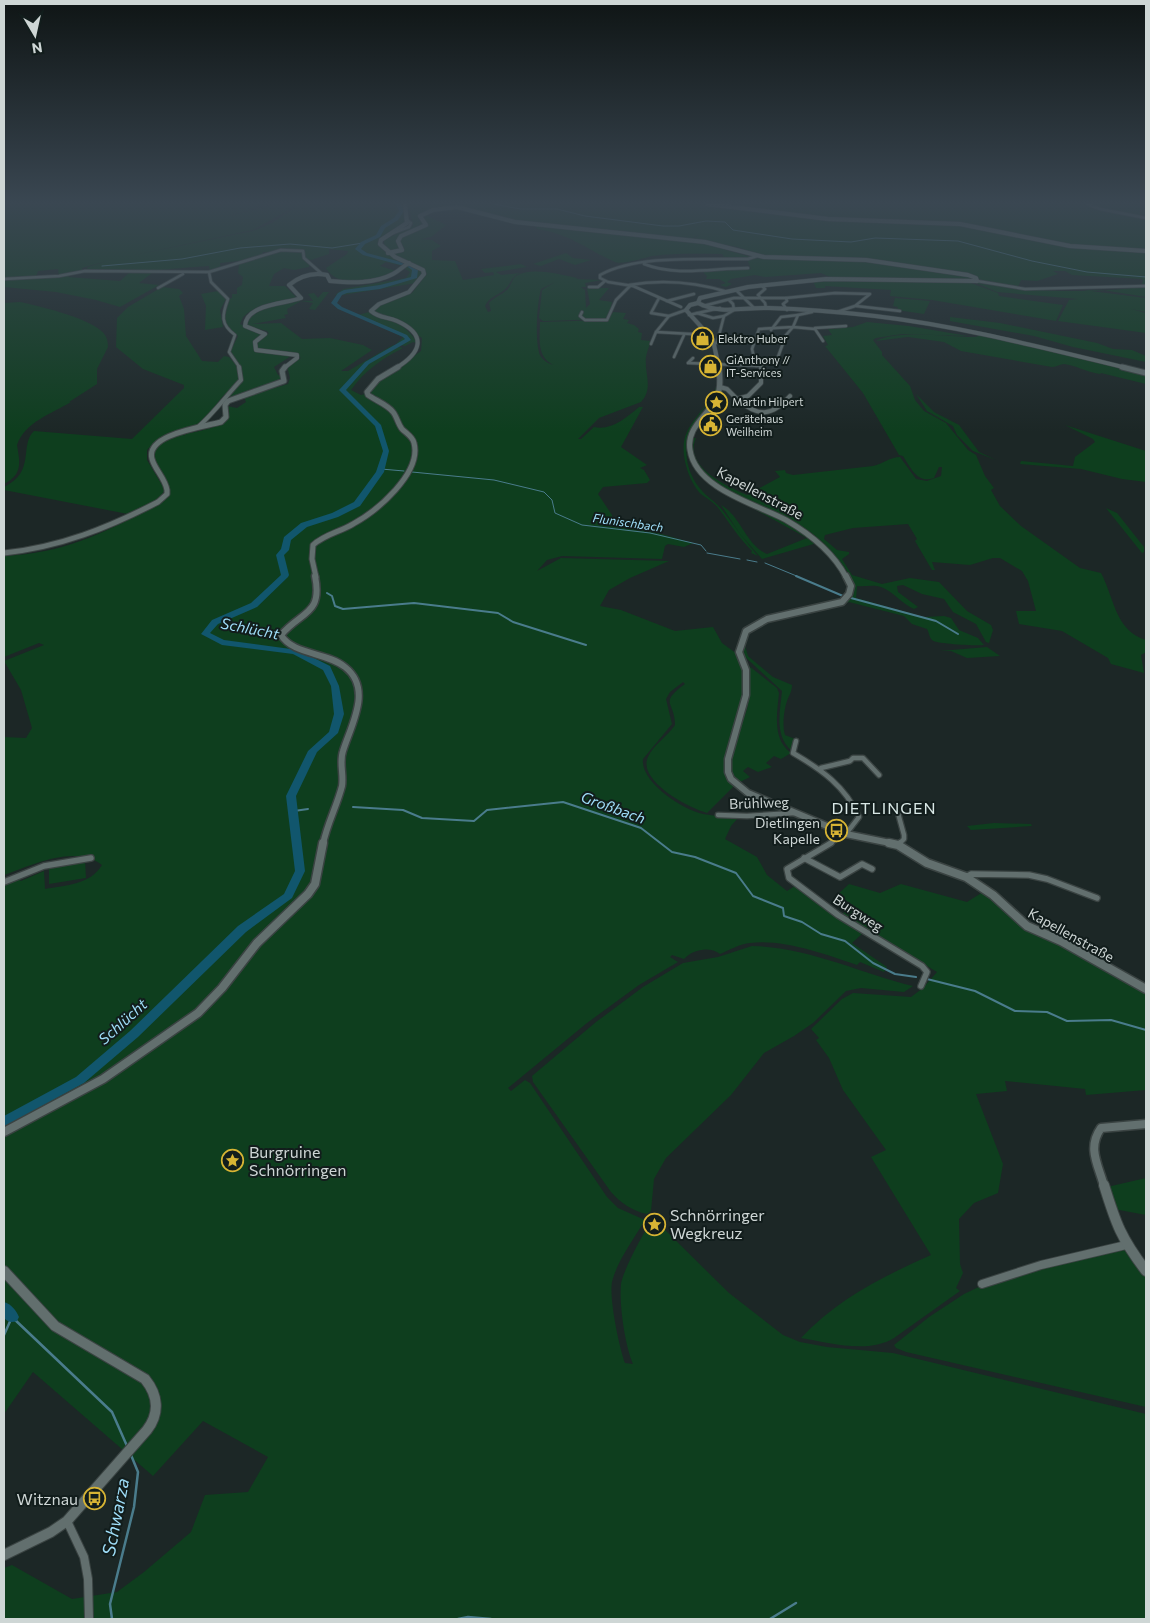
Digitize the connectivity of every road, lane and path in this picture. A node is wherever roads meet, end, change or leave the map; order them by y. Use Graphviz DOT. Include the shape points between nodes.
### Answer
graph roads {
  1 [pos="173,280"];
  2 [pos="211,280"];
  3 [pos="297,280"];
  4 [pos="329,280"];
  5 [pos="365,280"];
  6 [pos="420,280"];
  7 [pos="823,280"];
  8 [pos="921,280"];
  9 [pos="605,281"];
  10 [pos="977,281"];
  11 [pos="629,285"];
  12 [pos="761,285"];
  13 [pos="1146,286"];
  14 [pos="589,287"];
  15 [pos="158,288"];
  16 [pos="736,290"];
  17 [pos="728,292"];
  18 [pos="694,294"];
  19 [pos="659,298"];
  20 [pos="742,298"];
  21 [pos="760,298"];
  22 [pos="786,298"];
  23 [pos="729,300"];
  24 [pos="667,301"];
  25 [pos="700,304"];
  26 [pos="855,306"];
  27 [pos="681,307"];
  28 [pos="720,308"];
  29 [pos="754,308"];
  30 [pos="766,308"];
  31 [pos="734,309"];
  32 [pos="787,310"];
  33 [pos="900,311"];
  34 [pos="582,312"];
  35 [pos="812,312"];
  36 [pos="837,312"];
  37 [pos="687,313"];
  38 [pos="697,313"];
  39 [pos="655,314"];
  40 [pos="669,316"];
  41 [pos="724,316"];
  42 [pos="798,316"];
  43 [pos="651,319"];
  44 [pos="846,326"];
  45 [pos="793,327"];
  46 [pos="815,328"];
  47 [pos="771,330"];
  48 [pos="656,332"];
  49 [pos="684,335"];
  50 [pos="709,335"];
  51 [pos="823,342"];
  52 [pos="714,343"];
  53 [pos="651,344"];
  54 [pos="674,357"];
  55 [pos="693,358"];
  56 [pos="716,363"];
  57 [pos="758,366"];
  58 [pos="1146,373"];
  59 [pos="720,387"];
  60 [pos="790,396"];
  61 [pos="737,399"];
  62 [pos="189,431"];
  63 [pos="4,553"];
  64 [pos="796,741"];
  65 [pos="821,768"];
  66 [pos="879,775"];
  67 [pos="896,806"];
  68 [pos="800,813"];
  69 [pos="718,815"];
  70 [pos="846,834"];
  71 [pos="898,845"];
  72 [pos="91,858"];
  73 [pos="804,858"];
  74 [pos="872,869"];
  75 [pos="966,877"];
  76 [pos="4,882"];
  77 [pos="1098,898"];
  78 [pos="921,986"];
  79 [pos="1146,989"];
  80 [pos="1146,1124"];
  81 [pos="4,1132"];
  82 [pos="1126,1245"];
  83 [pos="4,1271"];
  84 [pos="1146,1271"];
  85 [pos="982,1284"];
  86 [pos="67,1521"];
  87 [pos="4,1555"];
  88 [pos="89,1619"];
  1 -- 15 [label="street"];
  2 -- 62 [label="street" via="228,299 221,316 227,329 235,335 229,352 240,370 241,380 212,415"];
  3 -- 62 [label="street" via="289,285 301,298 261,309 245,318 244,322 245,326 265,334 255,342 256,350 297,355 282,372 284,381 237,396 225,405 227,413 221,422"];
  4 -- 5 [label="street"];
  6 -- 81 [label="street" via="409,292 379,304 371,311 377,316 400,322 417,336 418,348 366,392 393,411 403,431 414,441 410,466 398,488 386,500 353,524 313,545 316,602 281,635 286,643 324,655 347,667 357,679 358,686 357,717 342,753 342,785 326,828 315,884 257,943 198,1013 103,1079"];
  7 -- 12 [label="street"];
  8 -- 10 [label="street"];
  9 -- 11 [label="street"];
  9 -- 14 [label="street" via="600,286"];
  10 -- 13 [label="street" via="1032,289"];
  11 -- 17 [label="street" via="681,282"];
  11 -- 19 [label="street"];
  11 -- 34 [label="street" via="616,300 607,320 584,320 580,316"];
  12 -- 16 [label="street"];
  12 -- 21 [label="street" via="765,289 758,295"];
  16 -- 17 [label="street"];
  16 -- 20 [label="street"];
  17 -- 25 [label="street" via="700,298"];
  18 -- 24 [label="street"];
  19 -- 24 [label="street"];
  19 -- 39 [label="street" via="652,308 651,313"];
  20 -- 21 [label="street"];
  20 -- 23 [label="street"];
  20 -- 29 [label="street"];
  21 -- 22 [label="street"];
  21 -- 30 [label="street"];
  22 -- 26 [label="street" via="870,294"];
  22 -- 32 [label="street" via="788,301 783,304"];
  23 -- 25 [label="street"];
  23 -- 31 [label="street"];
  24 -- 27 [label="street"];
  25 -- 28 [label="street"];
  25 -- 37 [label="street" via="690,305"];
  26 -- 33 [label="street"];
  26 -- 36 [label="street"];
  28 -- 31 [label="street"];
  28 -- 38 [label="street"];
  29 -- 30 [label="street"];
  29 -- 31 [label="street"];
  30 -- 32 [label="street"];
  31 -- 41 [label="street"];
  32 -- 35 [label="street"];
  35 -- 36 [label="street"];
  35 -- 42 [label="street"];
  36 -- 58 [label="street" via="980,333"];
  37 -- 38 [label="street"];
  37 -- 40 [label="street"];
  37 -- 50 [label="street"];
  38 -- 41 [label="street" via="713,318"];
  39 -- 40 [label="street"];
  39 -- 43 [label="street"];
  40 -- 48 [label="street"];
  41 -- 52 [label="street" via="717,343"];
  42 -- 45 [label="street"];
  42 -- 47 [label="street" via="781,318"];
  44 -- 46 [label="street"];
  45 -- 46 [label="street"];
  45 -- 47 [label="street"];
  45 -- 57 [label="street" via="786,335 778,357"];
  46 -- 51 [label="street"];
  47 -- 57 [label="street" via="759,330 752,349"];
  48 -- 49 [label="street"];
  48 -- 53 [label="street"];
  49 -- 50 [label="street"];
  49 -- 54 [label="street"];
  50 -- 52 [label="street"];
  52 -- 56 [label="street"];
  55 -- 56 [label="street" via="688,362"];
  56 -- 57 [label="street"];
  56 -- 59 [label="street"];
  57 -- 61 [label="street" via="761,380 754,394 746,399"];
  59 -- 61 [label="street"];
  59 -- 68 [label="street, Kapellenstraße" via="694,429 690,445 692,458 704,476 728,493 803,530 836,559 851,586 842,602 777,615 756,624 746,631 739,647 746,670 746,695 728,759 728,772 731,779 748,793"];
  60 -- 61 [label="street" via="779,406 763,413 752,412"];
  62 -- 63 [label="street" via="163,440 151,450 156,470 168,486 167,494 158,502 94,534 60,545"];
  64 -- 65 [label="street" via="793,753"];
  65 -- 66 [label="street" via="862,758"];
  65 -- 70 [label="street" via="852,800 859,817 856,826"];
  67 -- 71 [label="street" via="904,832 904,839"];
  68 -- 69 [label="street, Brühlweg"];
  68 -- 70 [label="street, Kapellenstraße"];
  70 -- 71 [label="street, Kapellenstraße"];
  70 -- 73 [label="street, Burgweg"];
  71 -- 75 [label="street, Kapellenstraße" via="927,863"];
  72 -- 76 [label="street" via="44,866"];
  73 -- 74 [label="street, Burgweg" via="840,877 862,864"];
  73 -- 78 [label="street, Burgweg" via="787,869 789,878 838,915 922,966 927,972"];
  75 -- 77 [label="street, Kapellenstraße" via="971,874 1029,875"];
  75 -- 79 [label="street, Kapellenstraße" via="1027,926"];
  80 -- 82 [label="street" via="1101,1128 1094,1138 1098,1168 1117,1228"];
  82 -- 84 [label="street"];
  82 -- 85 [label="street"];
  83 -- 86 [label="street" via="55,1326 145,1379 154,1390 156,1411 153,1422"];
  86 -- 87 [label="street"];
  86 -- 88 [label="street" via="84,1557"];
}
